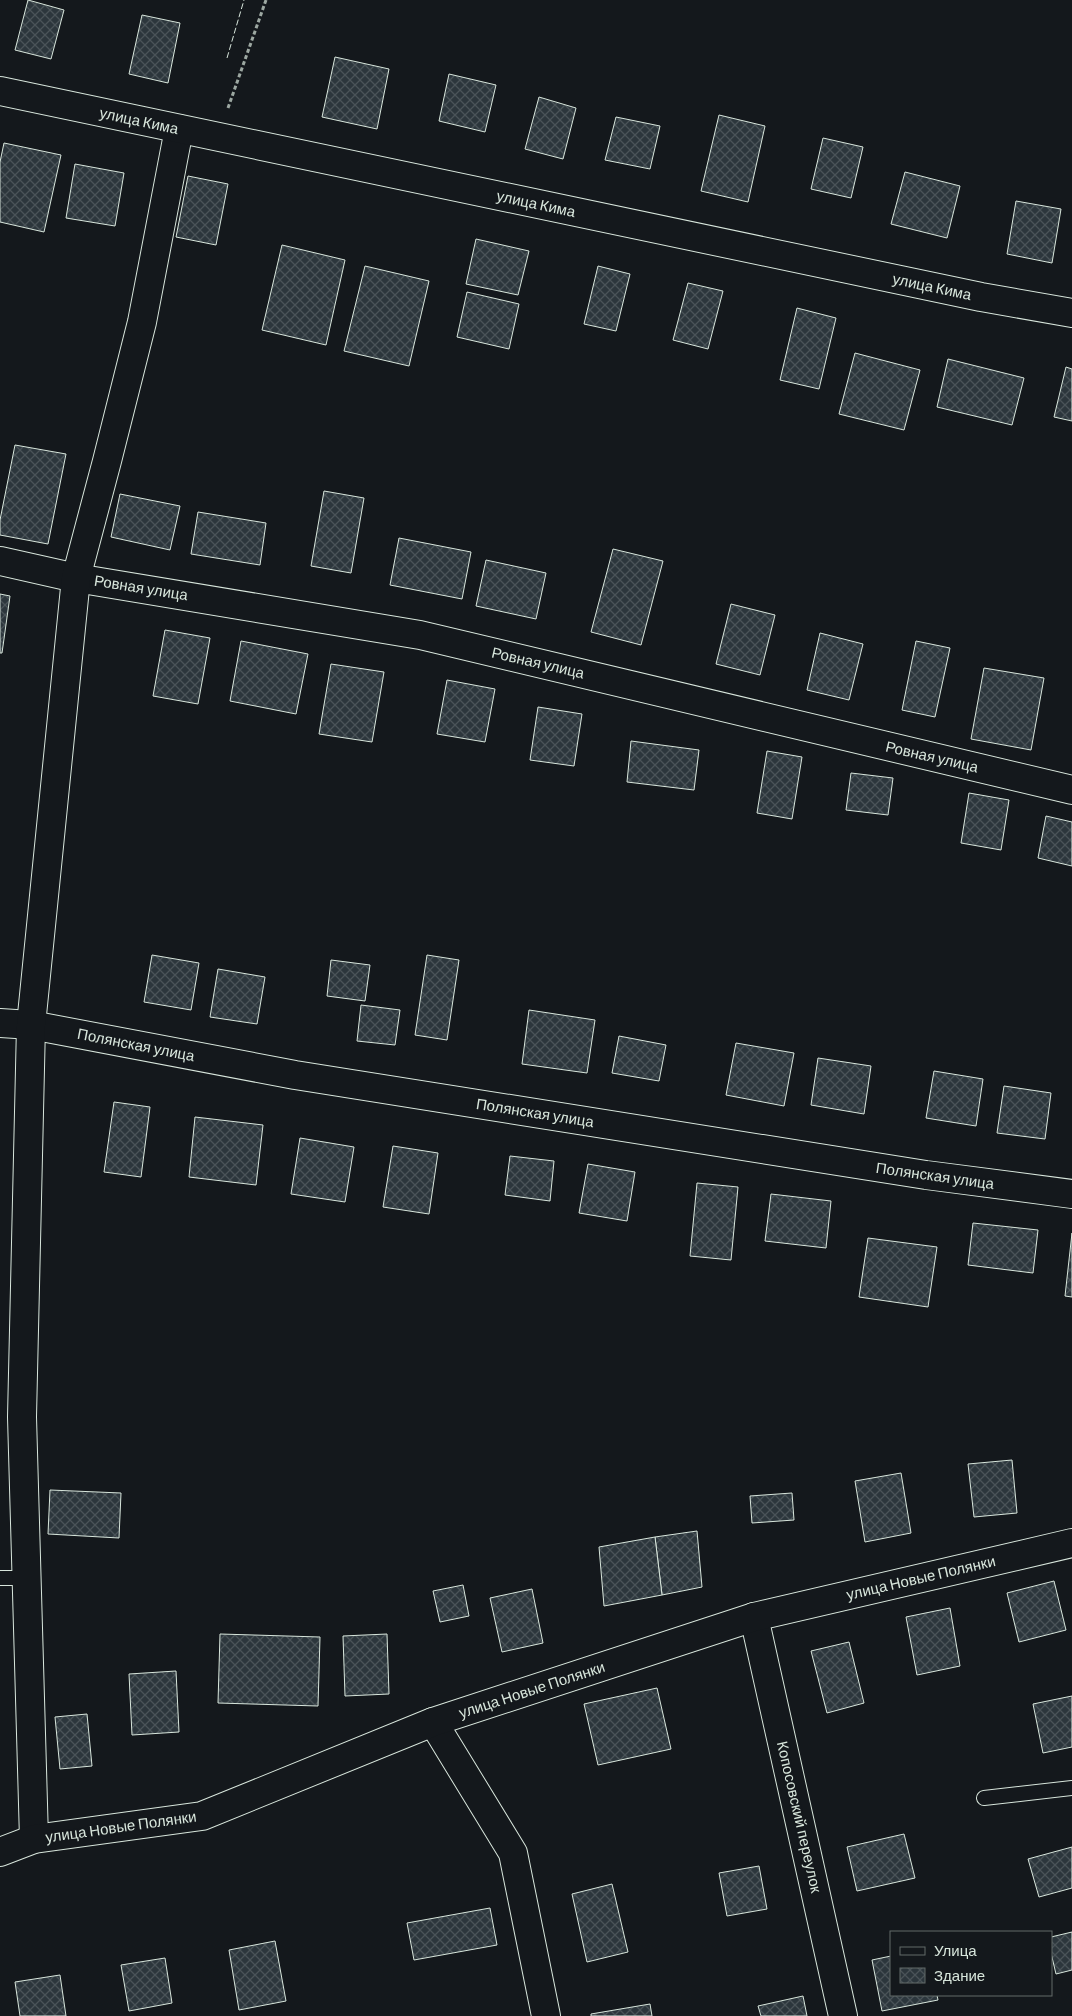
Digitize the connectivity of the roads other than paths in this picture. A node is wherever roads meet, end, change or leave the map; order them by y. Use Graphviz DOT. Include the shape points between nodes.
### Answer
graph roads {
  1 [pos="0,91"];
  2 [pos="179,129"];
  3 [pos="1072,313"];
  4 [pos="0,561"];
  5 [pos="76,578"];
  6 [pos="1072,790"];
  7 [pos="0,1024"];
  8 [pos="31,1025"];
  9 [pos="1072,1194"];
  10 [pos="11,1417"];
  11 [pos="1072,1543"];
  12 [pos="13,1578"];
  13 [pos="754,1617"];
  14 [pos="433,1722"];
  15 [pos="1072,1788"];
  16 [pos="984,1798"];
  17 [pos="34,1838"];
  18 [pos="0,1852"];
  19 [pos="546,2016"];
  20 [pos="843,2016"];
  1 -- 2 [label="street, улица Кима"];
  2 -- 3 [label="street, улица Кима" via="961,293"];
  2 -- 5 [label="street" via="142,322"];
  4 -- 5 [label="street, Ровная улица"];
  5 -- 6 [label="street, Ровная улица" via="420,635"];
  5 -- 8 [label="street"];
  7 -- 8 [label="street, Полянская улица"];
  8 -- 9 [label="street, Полянская улица" via="315,1078 916,1174"];
  8 -- 10 [label="street"];
  10 -- 12 [label="street"];
  11 -- 13 [label="street, улица Новые Полянки"];
  12 -- 17 [label="street"];
  13 -- 14 [label="street, улица Новые Полянки"];
  13 -- 20 [label="street, Копосовский переулок"];
  14 -- 17 [label="street, улица Новые Полянки" via="202,1816"];
  14 -- 19 [label="street" via="513,1853"];
  15 -- 16 [label="lane"];
  17 -- 18 [label="street, улица Новые Полянки"];
}
